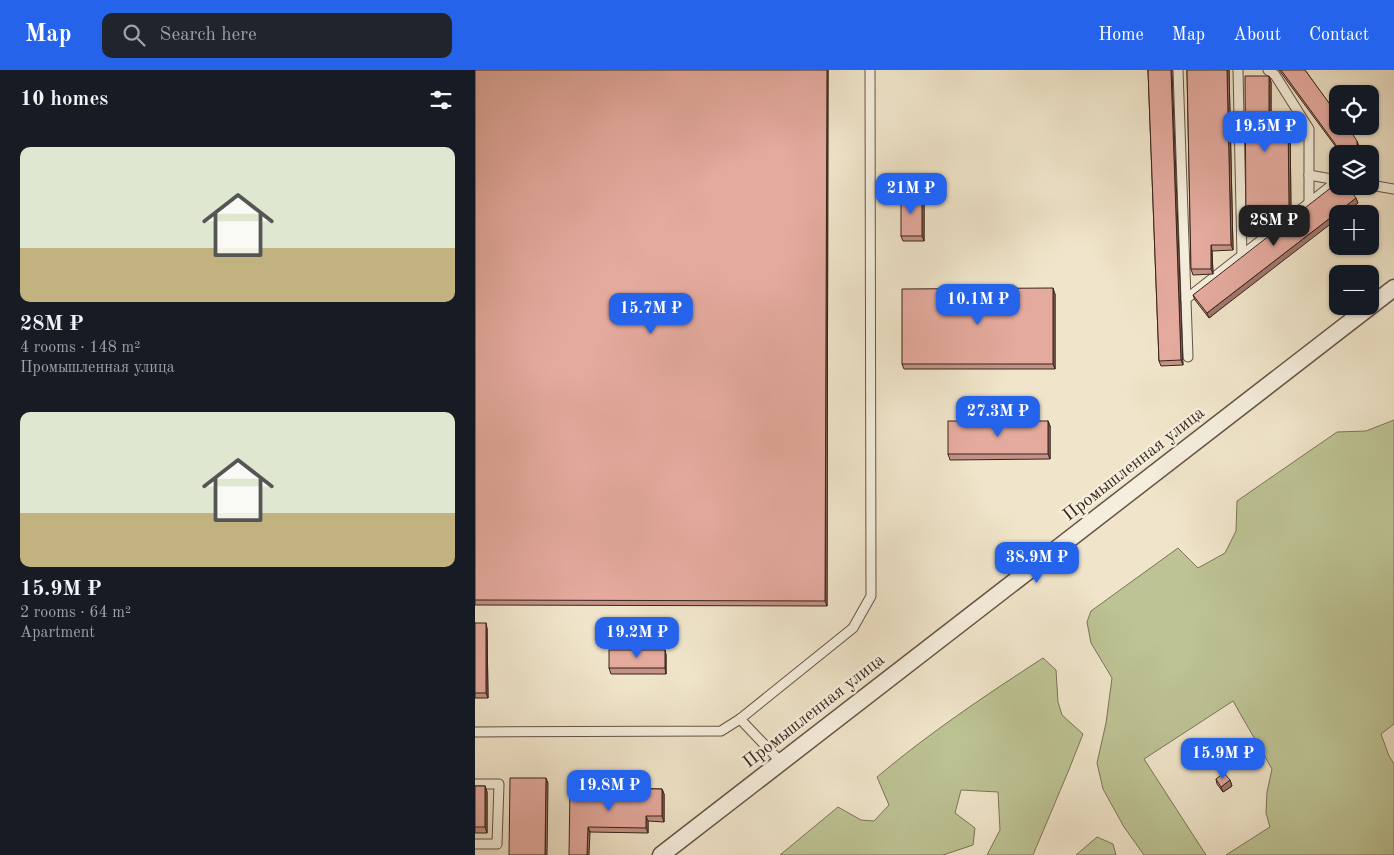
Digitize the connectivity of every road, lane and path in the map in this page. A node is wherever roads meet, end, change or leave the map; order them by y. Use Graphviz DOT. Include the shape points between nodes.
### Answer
graph roads {
  1 [pos="870,70"];
  2 [pos="1178,70"];
  3 [pos="1238,70"];
  4 [pos="1268,70"];
  5 [pos="1309,175"];
  6 [pos="1329,179"];
  7 [pos="1379,186"];
  8 [pos="1329,187"];
  9 [pos="1394,189"];
  10 [pos="1309,204"];
  11 [pos="1242,256"];
  12 [pos="1394,288"];
  13 [pos="1186,299"];
  14 [pos="1188,358"];
  15 [pos="740,719"];
  16 [pos="475,732"];
  17 [pos="781,762"];
  18 [pos="475,784"];
  19 [pos="475,844"];
  20 [pos="661,855"];
  1 -- 15 [label="lane" via="871,596 853,628"];
  2 -- 13 [label="lane"];
  3 -- 11 [label="lane"];
  4 -- 5 [label="lane" via="1275,75 1309,130"];
  5 -- 6 [label="lane"];
  5 -- 10 [label="lane"];
  7 -- 9 [label="lane"];
  8 -- 10 [label="lane"];
  10 -- 11 [label="lane"];
  11 -- 13 [label="lane"];
  12 -- 17 [label="street, Промышленная улица"];
  13 -- 14 [label="lane"];
  15 -- 16 [label="lane" via="721,731"];
  15 -- 17 [label="lane"];
  17 -- 20 [label="street, Промышленная улица"];
  18 -- 19 [label="lane" via="499,784 497,844"];
}
